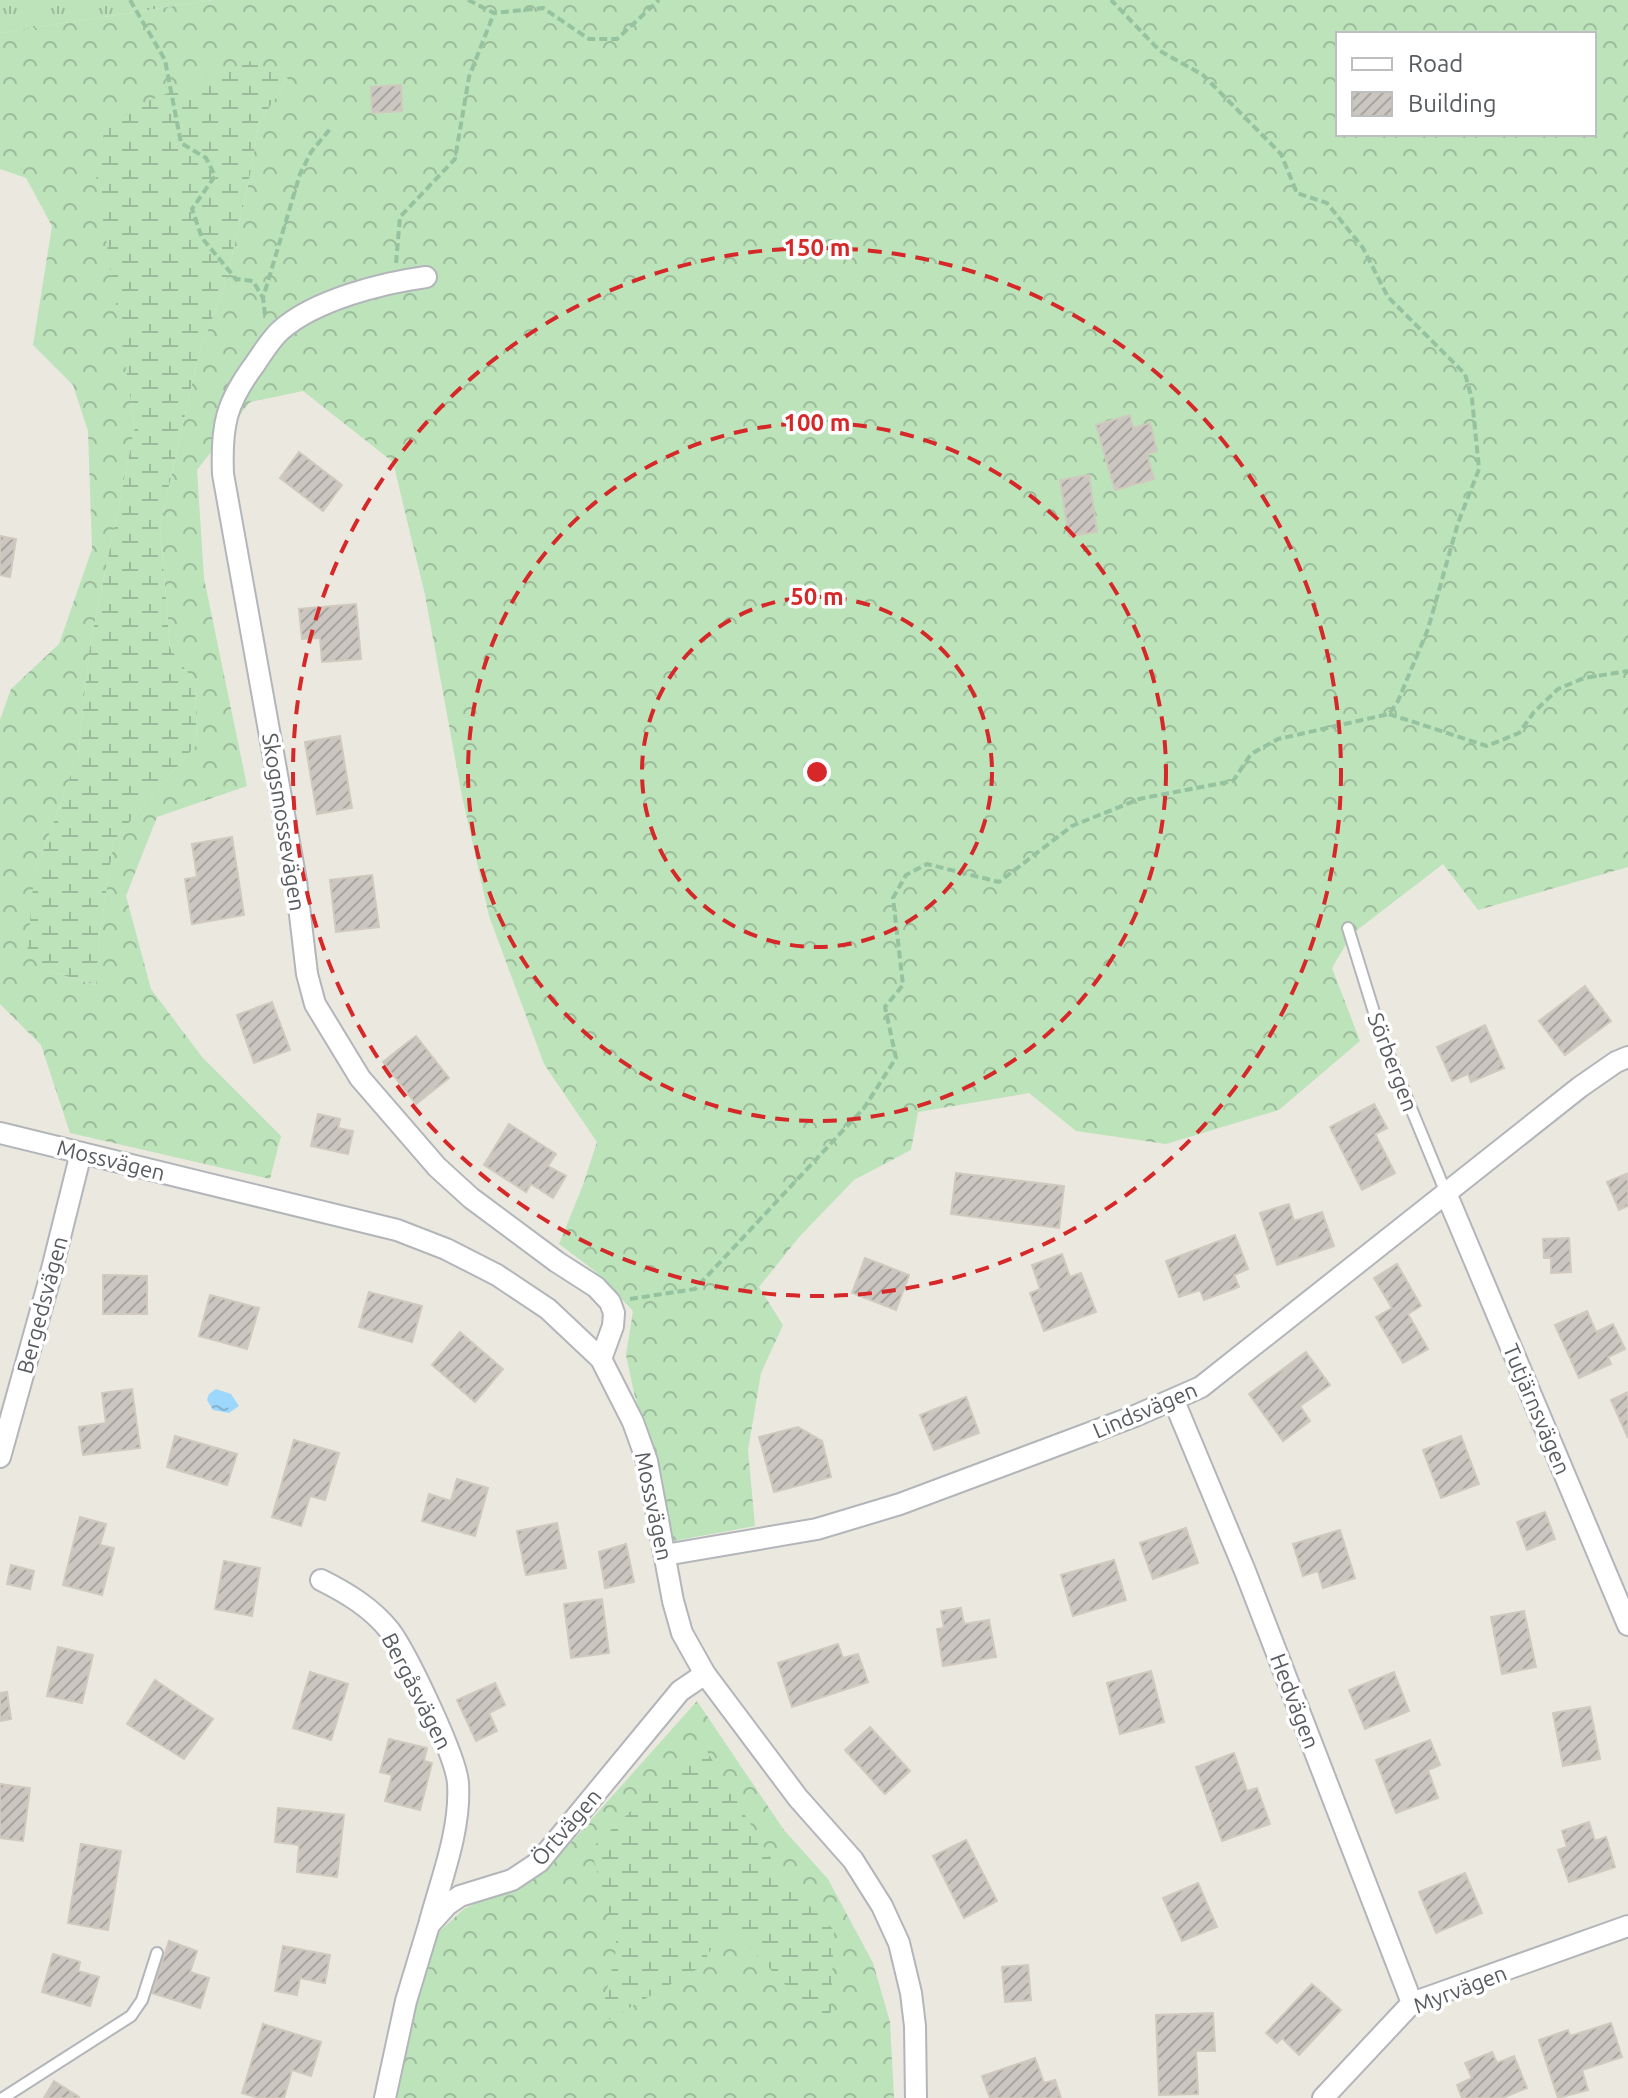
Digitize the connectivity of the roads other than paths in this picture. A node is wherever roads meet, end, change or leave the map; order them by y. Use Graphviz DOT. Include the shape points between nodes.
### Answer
graph roads {
  1 [pos="426,277"];
  2 [pos="1348,928"];
  3 [pos="1628,1057"];
  4 [pos="0,1133"];
  5 [pos="81,1153"];
  6 [pos="1446,1193"];
  7 [pos="601,1359"];
  8 [pos="1174,1401"];
  9 [pos="0,1457"];
  10 [pos="665,1555"];
  11 [pos="321,1580"];
  12 [pos="1628,1625"];
  13 [pos="705,1674"];
  14 [pos="429,1925"];
  15 [pos="1628,1926"];
  16 [pos="157,1953"];
  17 [pos="1412,2003"];
  18 [pos="3,2098"];
  19 [pos="385,2098"];
  20 [pos="916,2098"];
  21 [pos="1323,2098"];
  1 -- 7 [label="street, Skogsmossevägen" via="338,298 282,329 236,390 221,441 223,474 315,1004 360,1078 437,1167 610,1302 613,1326"];
  2 -- 6 [label="lane, Sörbergen" via="1382,1038"];
  3 -- 6 [label="street, Lindsvägen" via="1580,1087"];
  4 -- 5 [label="street, Mossvägen"];
  5 -- 7 [label="street, Mossvägen" via="397,1230 446,1249 548,1309"];
  5 -- 9 [label="street, Bergedsvägen"];
  6 -- 8 [label="street, Lindsvägen" via="1231,1365"];
  6 -- 12 [label="street, Tutjärnsvägen"];
  7 -- 10 [label="street, Mossvägen" via="647,1461"];
  8 -- 10 [label="street, Lindsvägen" via="900,1504 817,1529"];
  8 -- 17 [label="street, Hedvägen"];
  10 -- 13 [label="street, Mossvägen" via="682,1633"];
  11 -- 14 [label="street, Bergåsvägen" via="367,1608 390,1632 447,1744 458,1779 458,1809"];
  13 -- 14 [label="street, Örtvägen" via="680,1691 539,1862 512,1880 460,1896"];
  13 -- 20 [label="street, Mossvägen" via="798,1798 853,1860 882,1906 899,1943 911,1993"];
  14 -- 19 [label="street, Örtvägen"];
  15 -- 17 [label="street, Myrvägen"];
  16 -- 18 [label="lane" via="142,2000 131,2016"];
  17 -- 21 [label="street, Myrvägen"];
}
